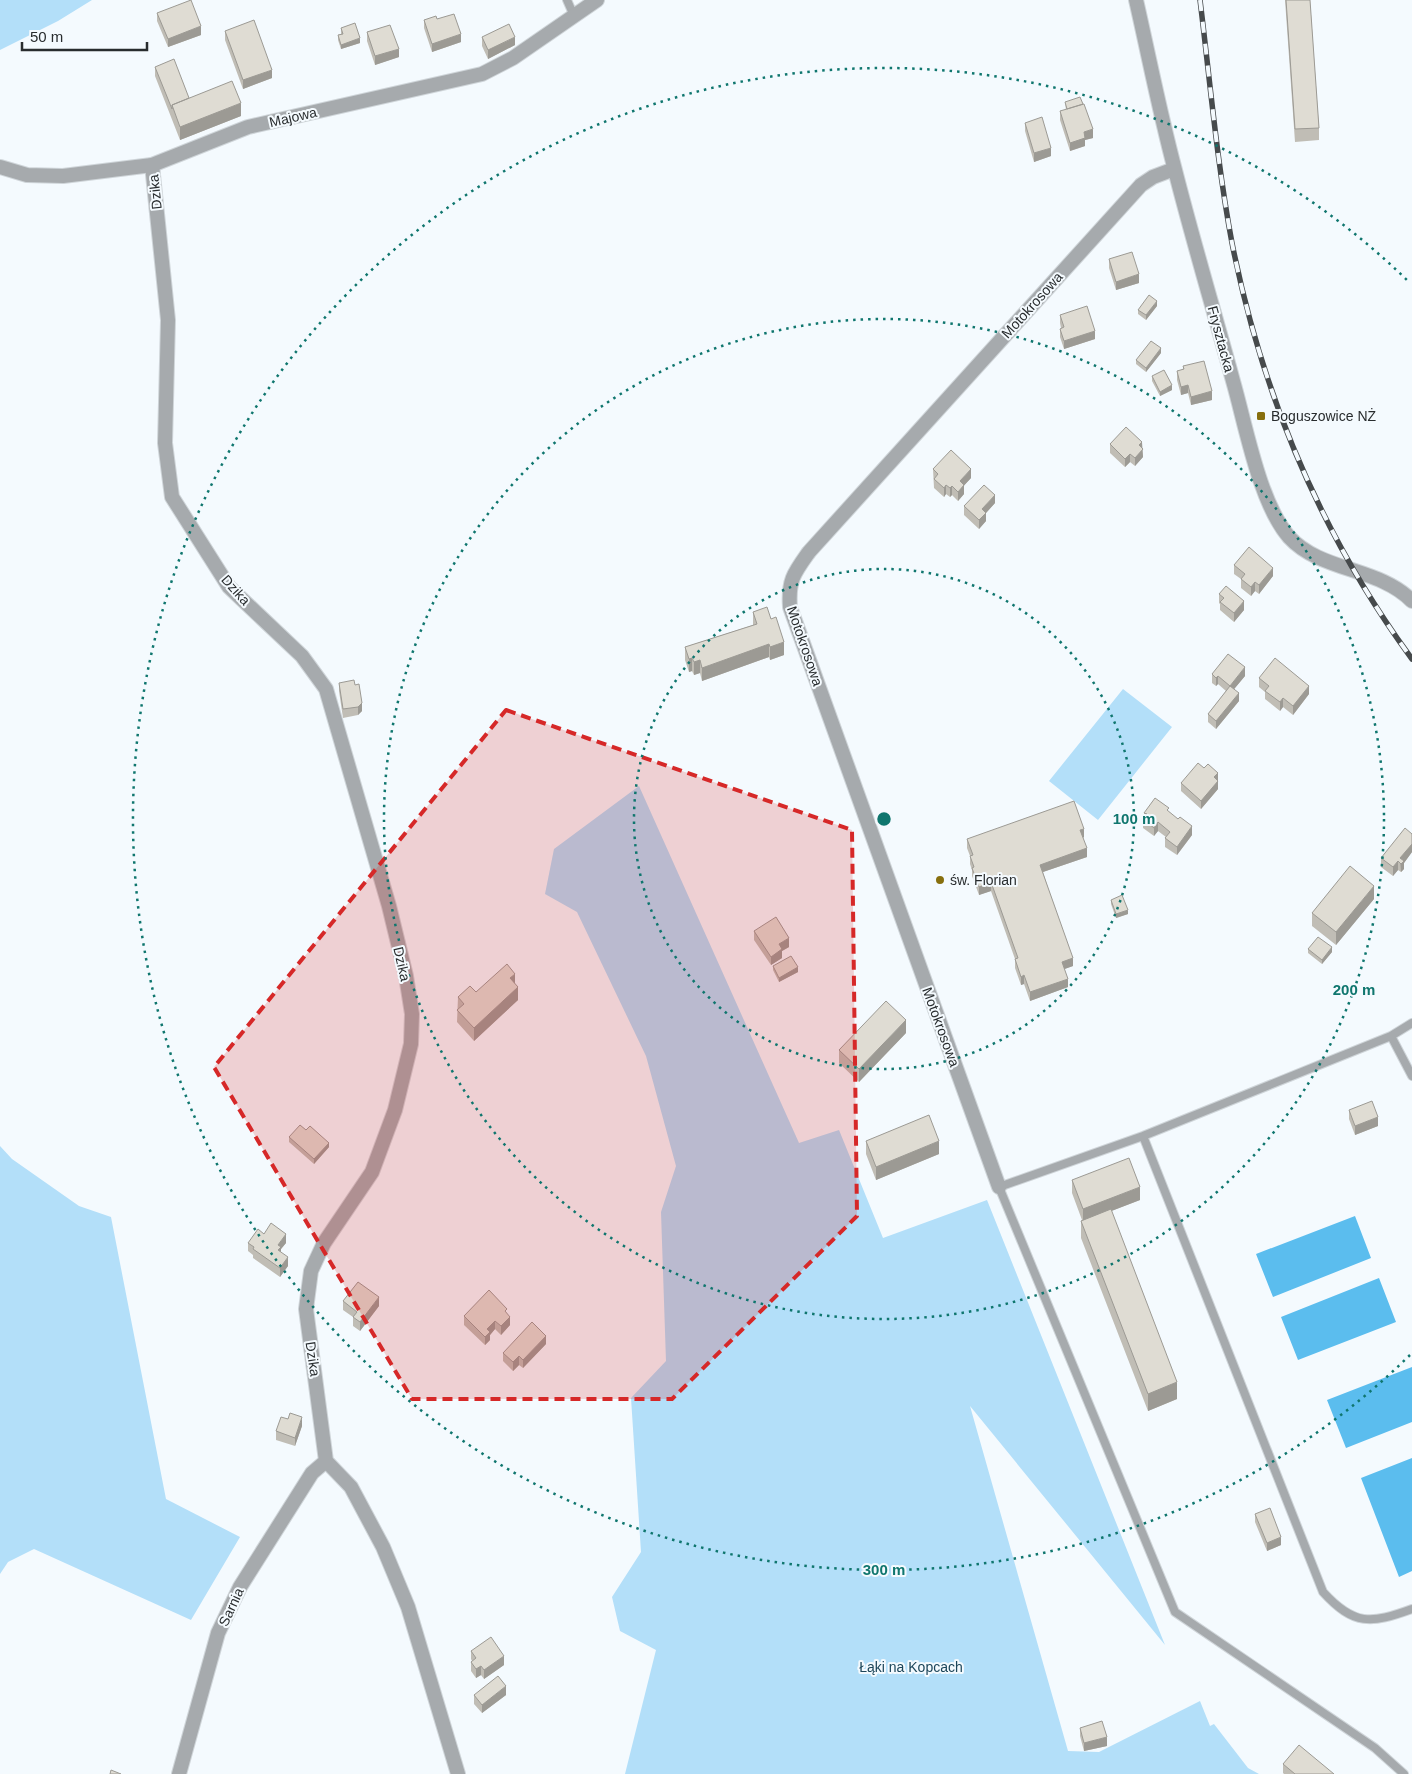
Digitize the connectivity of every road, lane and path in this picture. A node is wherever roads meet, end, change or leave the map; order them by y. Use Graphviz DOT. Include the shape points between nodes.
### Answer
graph roads {
  1 [pos="567,0"];
  2 [pos="597,0"];
  3 [pos="1136,0"];
  4 [pos="574,16"];
  5 [pos="152,165"];
  6 [pos="0,167"];
  7 [pos="1174,169"];
  8 [pos="1412,601"];
  9 [pos="1412,1023"];
  10 [pos="1391,1036"];
  11 [pos="1412,1076"];
  12 [pos="1144,1136"];
  13 [pos="999,1187"];
  14 [pos="326,1461"];
  15 [pos="1412,1609"];
  16 [pos="179,1774"];
  17 [pos="458,1774"];
  18 [pos="1404,1774"];
  1 -- 4 [label="lane"];
  2 -- 4 [label="street, Majowa"];
  3 -- 7 [label="street, Frysztacka"];
  4 -- 5 [label="street, Majowa" via="513,58 482,74 248,128"];
  5 -- 6 [label="street, Majowa" via="63,176 28,175"];
  5 -- 14 [label="street, Dzika" via="168,320 165,443 172,497 229,587 302,656 326,689 389,906 412,1014 410,1044 395,1110 372,1172 324,1243 311,1271 306,1309"];
  7 -- 8 [label="street, Frysztacka" via="1272,512 1290,538 1314,556 1381,581 1404,592"];
  7 -- 13 [label="street, Motokrosowa" via="1153,177 1141,186 809,552 793,574 789,588 790,606"];
  9 -- 10 [label="lane"];
  10 -- 11 [label="lane"];
  10 -- 12 [label="lane"];
  12 -- 13 [label="lane"];
  12 -- 15 [label="lane" via="1323,1592 1347,1614 1365,1619 1383,1620"];
  13 -- 18 [label="lane" via="1174,1612 1375,1748"];
  14 -- 16 [label="street, Sarnia" via="312,1473 240,1587 218,1633"];
  14 -- 17 [label="street" via="351,1487 384,1547 408,1607"];
}
